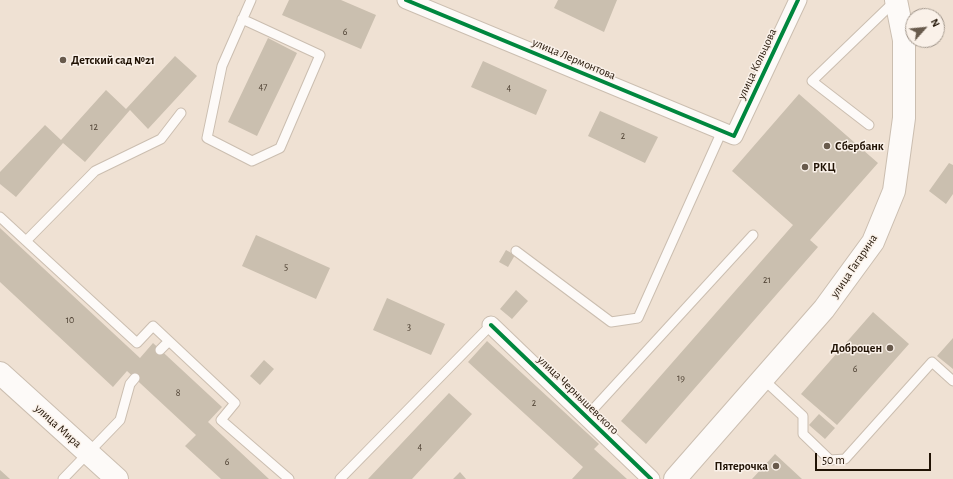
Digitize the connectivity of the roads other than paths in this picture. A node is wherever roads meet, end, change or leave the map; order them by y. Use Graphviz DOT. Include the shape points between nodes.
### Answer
graph roads {
  1 [pos="251,0"];
  2 [pos="406,0"];
  3 [pos="798,0"];
  4 [pos="896,0"];
  5 [pos="242,19"];
  6 [pos="181,113"];
  7 [pos="869,125"];
  8 [pos="728,134"];
  9 [pos="0,217"];
  10 [pos="753,235"];
  11 [pos="26,241"];
  12 [pos="516,251"];
  13 [pos="491,325"];
  14 [pos="169,341"];
  15 [pos="160,350"];
  16 [pos="0,373"];
  17 [pos="135,378"];
  18 [pos="763,379"];
  19 [pos="953,381"];
  20 [pos="586,417"];
  21 [pos="88,452"];
  22 [pos="63,479"];
  23 [pos="116,479"];
  24 [pos="289,479"];
  25 [pos="340,479"];
  26 [pos="651,479"];
  27 [pos="675,479"];
  1 -- 5 [label="lane"];
  2 -- 8 [label="street, улица Лермонтова"];
  3 -- 8 [label="street, улица Кольцова"];
  4 -- 7 [label="lane" via="812,81"];
  4 -- 18 [label="main road, улица Гагарина" via="904,40 904,118 894,191 873,242 824,309"];
  5 -- 5 [label="lane" via="222,66 207,138 252,161 280,148 320,55"];
  6 -- 11 [label="lane" via="161,139 95,171"];
  8 -- 12 [label="lane" via="638,318 611,322"];
  9 -- 11 [label="lane"];
  10 -- 20 [label="lane"];
  11 -- 14 [label="lane" via="137,343 153,326"];
  13 -- 20 [label="street, улица Чернышевского"];
  13 -- 25 [label="lane"];
  14 -- 15 [label="lane"];
  14 -- 24 [label="lane" via="235,403 222,420"];
  16 -- 21 [label="main road, улица Мира"];
  17 -- 21 [label="lane" via="130,384 120,420"];
  18 -- 19 [label="lane" via="803,416 803,434 830,460 845,459 932,362"];
  18 -- 27 [label="main road, улица Гагарина"];
  20 -- 26 [label="street, улица Чернышевского"];
  21 -- 22 [label="lane"];
  21 -- 23 [label="main road, улица Мира"];
}
